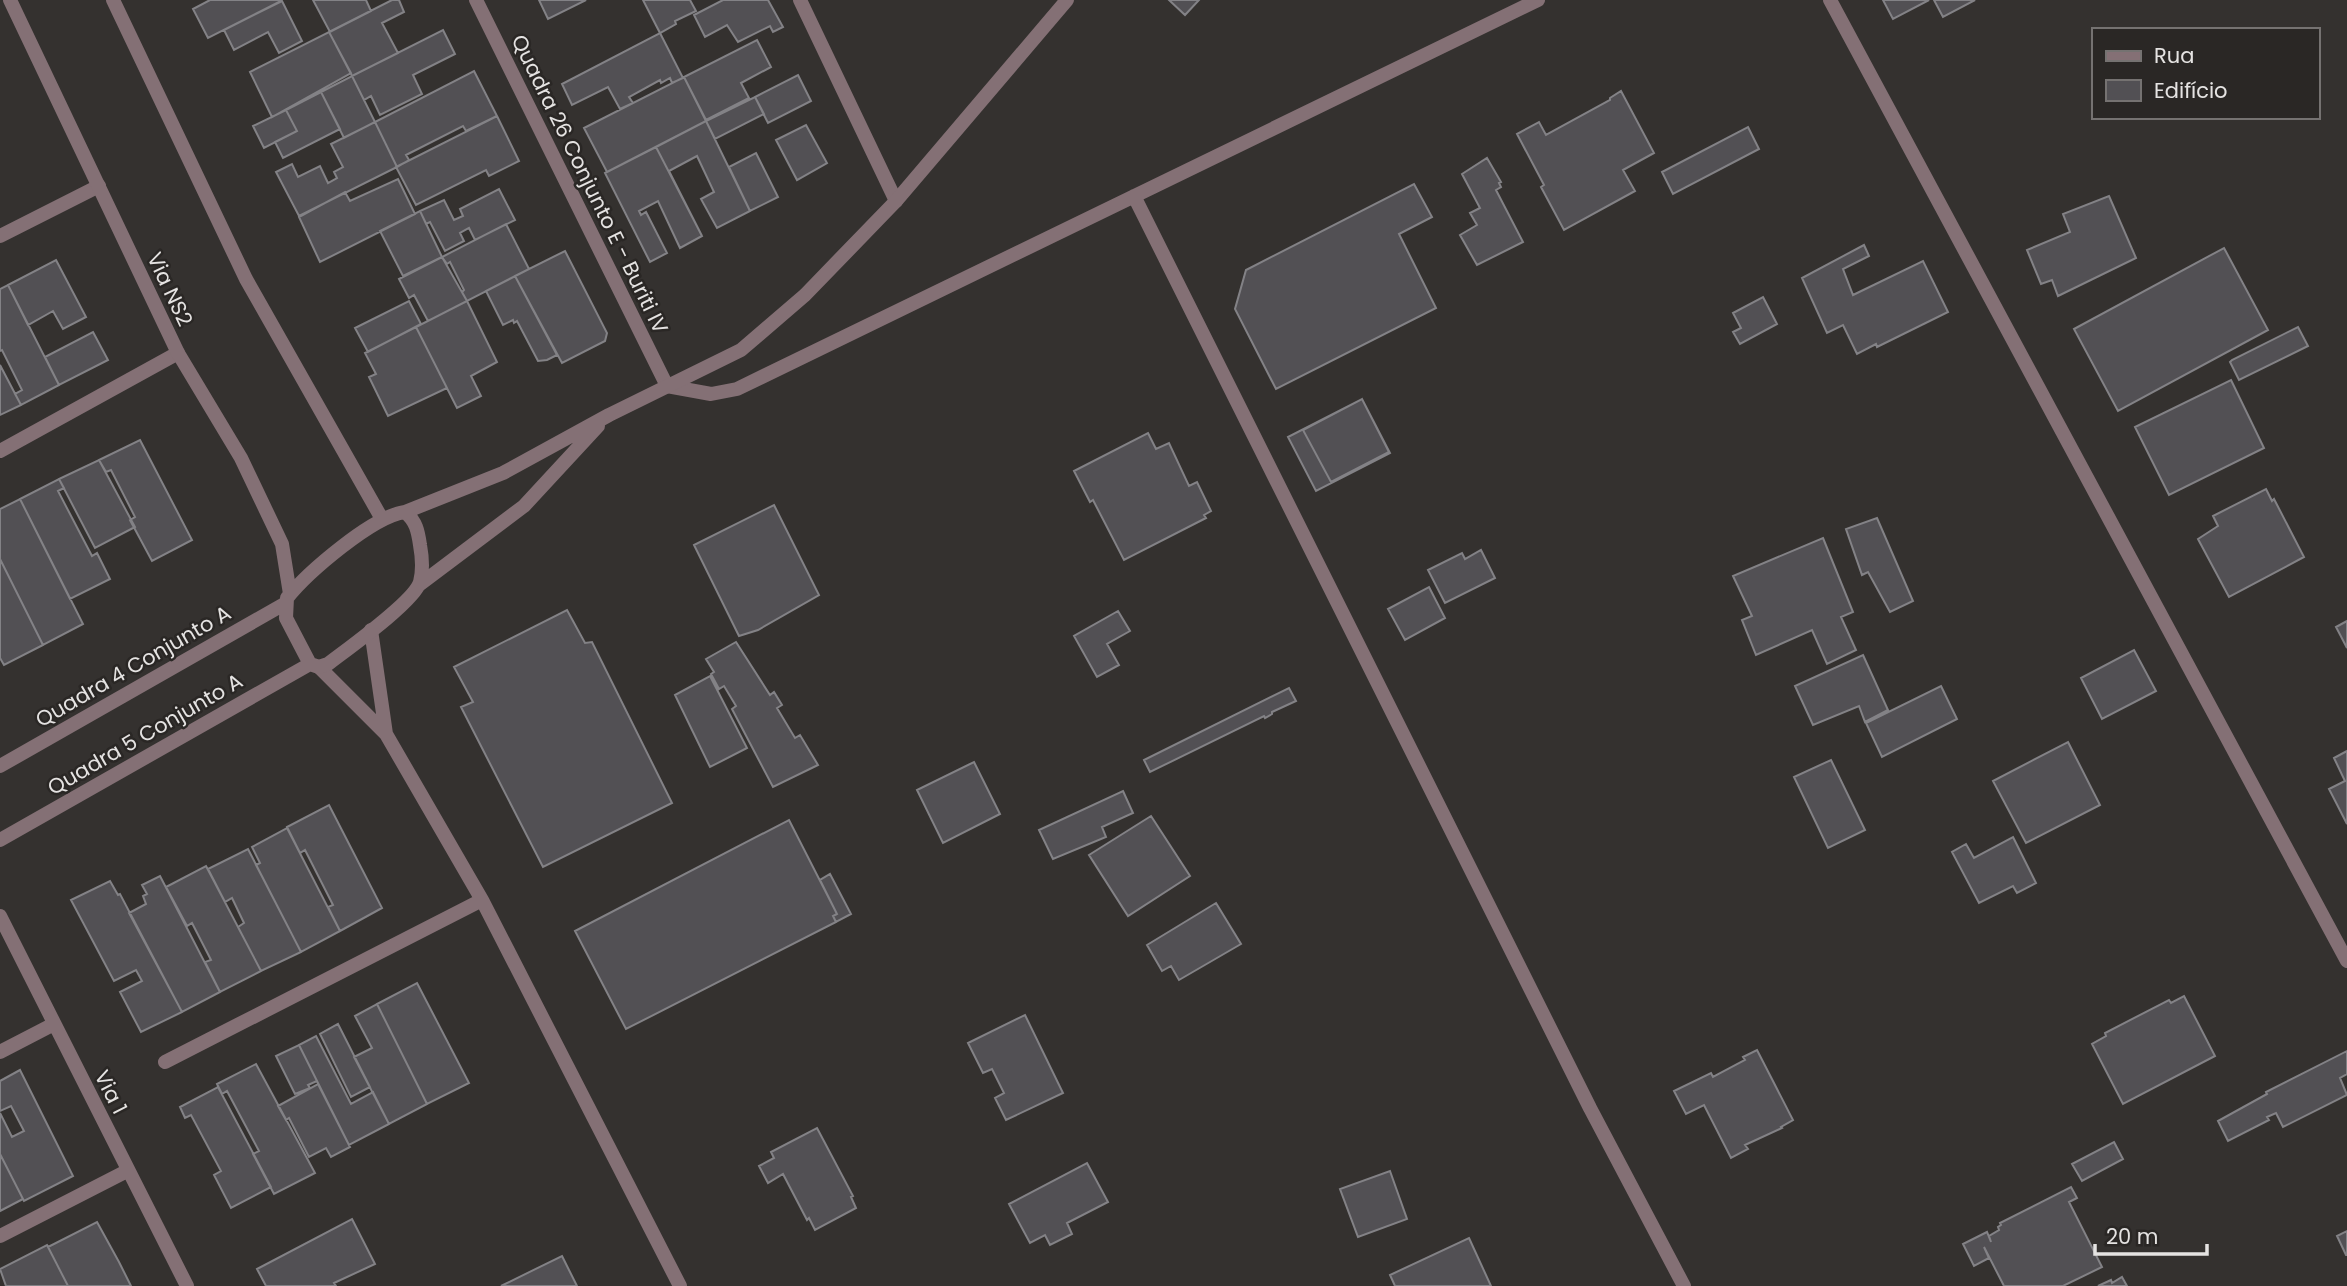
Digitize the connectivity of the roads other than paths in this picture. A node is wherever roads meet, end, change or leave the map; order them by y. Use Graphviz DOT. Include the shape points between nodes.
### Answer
graph roads {
  1 [pos="10,0"];
  2 [pos="113,0"];
  3 [pos="476,0"];
  4 [pos="800,0"];
  5 [pos="1067,0"];
  6 [pos="1538,0"];
  7 [pos="1830,0"];
  8 [pos="99,186"];
  9 [pos="1134,196"];
  10 [pos="896,201"];
  11 [pos="0,236"];
  12 [pos="178,353"];
  13 [pos="667,386"];
  14 [pos="609,415"];
  15 [pos="0,451"];
  16 [pos="405,512"];
  17 [pos="382,519"];
  18 [pos="419,585"];
  19 [pos="288,598"];
  20 [pos="371,630"];
  21 [pos="314,666"];
  22 [pos="386,734"];
  23 [pos="0,766"];
  24 [pos="0,840"];
  25 [pos="482,900"];
  26 [pos="0,916"];
  27 [pos="2347,961"];
  28 [pos="54,1024"];
  29 [pos="0,1052"];
  30 [pos="165,1062"];
  31 [pos="127,1171"];
  32 [pos="0,1236"];
  33 [pos="187,1286"];
  34 [pos="680,1286"];
  35 [pos="1684,1286"];
  1 -- 8 [label="street, Via NS2"];
  2 -- 17 [label="street" via="246,279"];
  3 -- 13 [label="street, Quadra 26 Conjunto E - Buriti IV"];
  4 -- 10 [label="street"];
  5 -- 10 [label="street, Quadra 4 Conjunto A"];
  6 -- 9 [label="street"];
  7 -- 27 [label="street"];
  8 -- 11 [label="street"];
  8 -- 12 [label="street, Via NS2"];
  9 -- 13 [label="street" via="737,389 711,394"];
  9 -- 35 [label="street" via="1573,1074"];
  10 -- 13 [label="street, Quadra 4 Conjunto A" via="806,295 741,350"];
  12 -- 15 [label="street"];
  12 -- 19 [label="street, Via NS2" via="242,458 282,544"];
  13 -- 14 [label="street, Quadra 4 Conjunto A"];
  14 -- 16 [label="street, Quadra 4 Conjunto A" via="503,473"];
  14 -- 18 [label="street, Quadra 5 Conjunto A" via="524,506"];
  16 -- 17 [label="street, Quadra 4 Conjunto A"];
  16 -- 18 [label="street" via="419,533"];
  17 -- 19 [label="street, Quadra 4 Conjunto A" via="336,551"];
  18 -- 20 [label="street, Quadra 5 Conjunto A"];
  19 -- 21 [label="street, Via NS2" via="286,618"];
  19 -- 23 [label="street, Quadra 4 Conjunto A"];
  20 -- 21 [label="street, Quadra 5 Conjunto A" via="327,664"];
  20 -- 22 [label="street"];
  21 -- 22 [label="street, Via NS2"];
  21 -- 24 [label="street, Quadra 5 Conjunto A"];
  22 -- 25 [label="street"];
  25 -- 30 [label="street"];
  25 -- 34 [label="street"];
  26 -- 28 [label="street, Via 1"];
  28 -- 29 [label="street"];
  28 -- 31 [label="street, Via 1"];
  31 -- 32 [label="street"];
  31 -- 33 [label="street, Via 1"];
}
